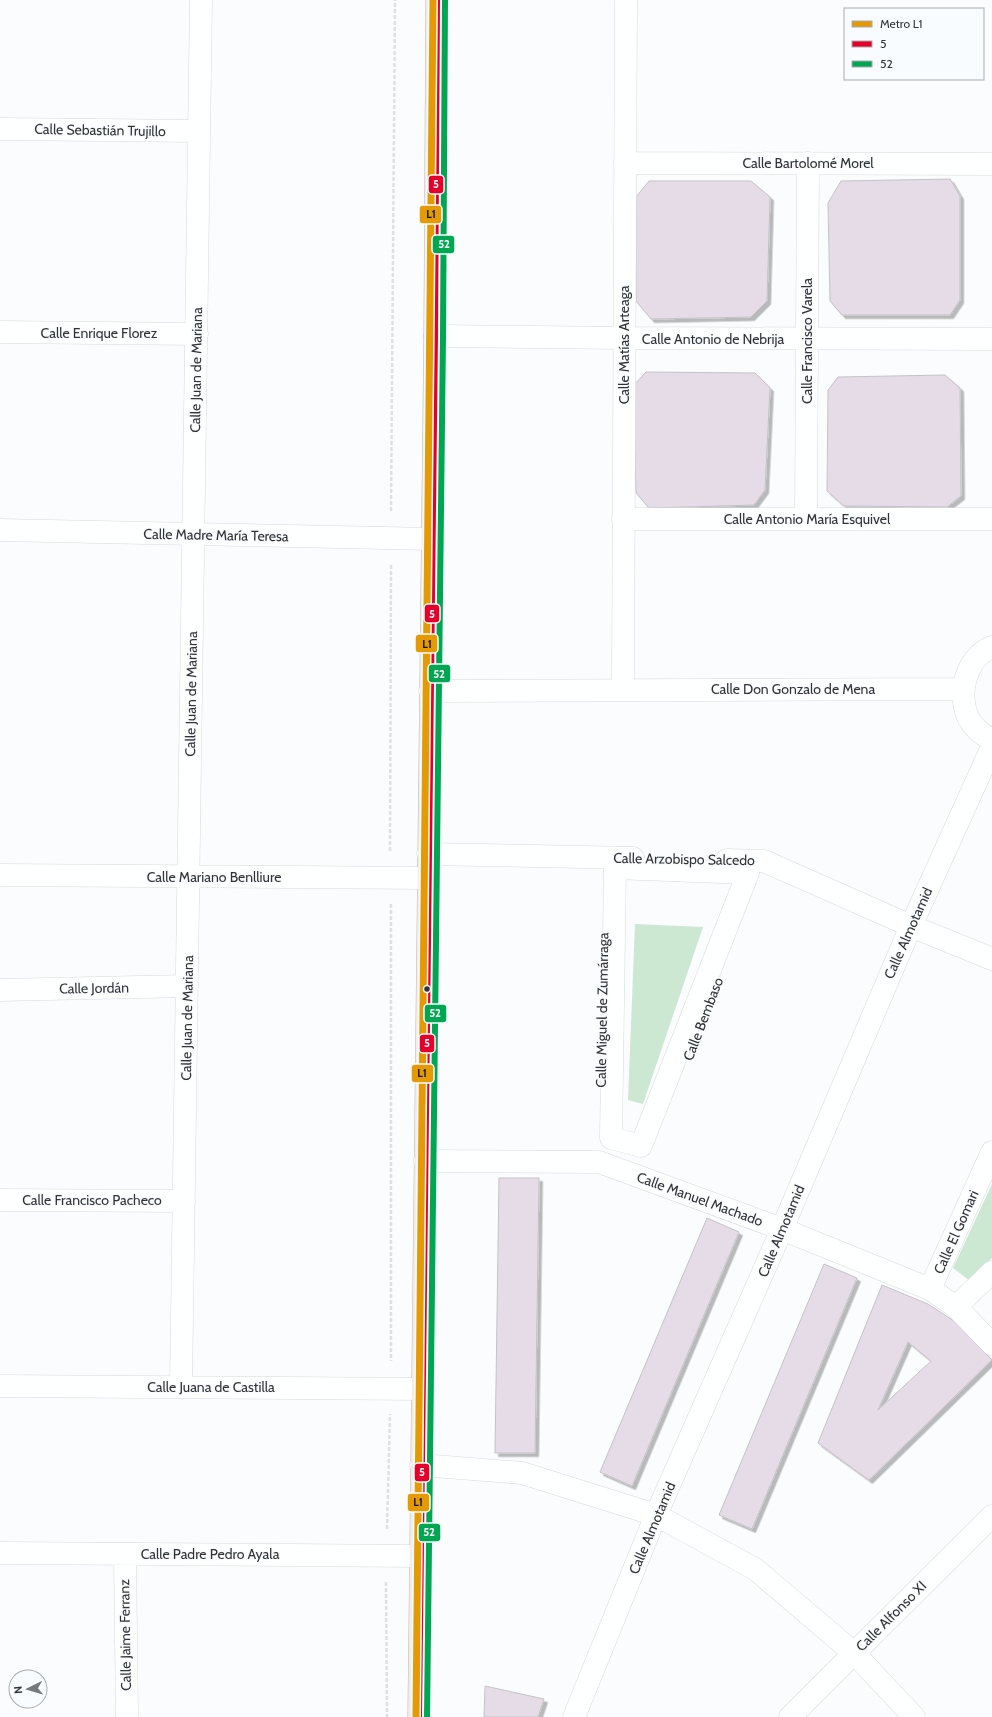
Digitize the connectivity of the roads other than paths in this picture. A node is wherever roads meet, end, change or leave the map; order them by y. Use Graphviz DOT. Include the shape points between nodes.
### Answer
graph roads {
  1 [pos="201,0"];
  2 [pos="437,0"];
  3 [pos="626,0"];
  4 [pos="0,129"];
  5 [pos="200,131"];
  6 [pos="625,163"];
  7 [pos="808,163"];
  8 [pos="992,164"];
  9 [pos="0,332"];
  10 [pos="197,334"];
  11 [pos="435,336"];
  12 [pos="625,338"];
  13 [pos="806,339"];
  14 [pos="992,339"];
  15 [pos="623,519"];
  16 [pos="806,519"];
  17 [pos="992,519"];
  18 [pos="0,530"];
  19 [pos="194,534"];
  20 [pos="432,539"];
  21 [pos="992,647"];
  22 [pos="622,689"];
  23 [pos="963,689"];
  24 [pos="430,691"];
  25 [pos="992,740"];
  26 [pos="992,746"];
  27 [pos="428,854"];
  28 [pos="604,858"];
  29 [pos="764,861"];
  30 [pos="0,875"];
  31 [pos="189,876"];
  32 [pos="428,878"];
  33 [pos="911,926"];
  34 [pos="992,959"];
  35 [pos="187,986"];
  36 [pos="0,990"];
  37 [pos="611,1138"];
  38 [pos="992,1152"];
  39 [pos="424,1161"];
  40 [pos="599,1162"];
  41 [pos="641,1177"];
  42 [pos="0,1200"];
  43 [pos="184,1201"];
  44 [pos="782,1229"];
  45 [pos="992,1272"];
  46 [pos="930,1289"];
  47 [pos="956,1307"];
  48 [pos="992,1344"];
  49 [pos="0,1386"];
  50 [pos="181,1387"];
  51 [pos="422,1389"];
  52 [pos="421,1465"];
  53 [pos="656,1515"];
  54 [pos="992,1516"];
  55 [pos="0,1552"];
  56 [pos="125,1554"];
  57 [pos="420,1556"];
  58 [pos="854,1653"];
  59 [pos="127,1717"];
  60 [pos="419,1717"];
  61 [pos="574,1717"];
  62 [pos="790,1717"];
  63 [pos="914,1717"];
  1 -- 5 [label="street, Calle Juan de Mariana"];
  2 -- 11 [label="main road"];
  3 -- 6 [label="street, Calle Matías Arteaga"];
  4 -- 5 [label="street, Calle Sebastián Trujillo"];
  5 -- 10 [label="street, Calle Juan de Mariana"];
  6 -- 7 [label="street, Calle Bartolomé Morel"];
  6 -- 12 [label="street, Calle Matías Arteaga"];
  7 -- 8 [label="street, Calle Bartolomé Morel"];
  7 -- 13 [label="street, Calle Francisco Varela"];
  9 -- 10 [label="street, Calle Enrique Florez"];
  10 -- 19 [label="street, Calle Juan de Mariana"];
  11 -- 12 [label="street, Calle Antonio de Nebrija"];
  11 -- 20 [label="main road"];
  12 -- 13 [label="street, Calle Antonio de Nebrija"];
  12 -- 15 [label="street, Calle Matías Arteaga"];
  13 -- 14 [label="street, Calle Antonio de Nebrija"];
  13 -- 16 [label="street, Calle Francisco Varela"];
  15 -- 16 [label="street, Calle Antonio María Esquivel"];
  15 -- 22 [label="street, Calle Matías Arteaga"];
  16 -- 17 [label="street, Calle Antonio María Esquivel"];
  18 -- 19 [label="street, Calle Madre María Teresa"];
  19 -- 20 [label="street, Calle Madre María Teresa"];
  19 -- 31 [label="street, Calle Juan de Mariana"];
  20 -- 24 [label="main road"];
  21 -- 23 [label="street" via="976,660 967,673"];
  22 -- 23 [label="street, Calle Don Gonzalo de Mena"];
  22 -- 24 [label="street, Calle Don Gonzalo de Mena"];
  23 -- 25 [label="street" via="964,705 970,720 980,733"];
  24 -- 27 [label="main road"];
  26 -- 33 [label="street, Calle Almotamid"];
  27 -- 28 [label="street, Calle Arzobispo Salcedo"];
  27 -- 32 [label="main road"];
  28 -- 29 [label="street, Calle Arzobispo Salcedo"];
  28 -- 40 [label="street, Calle Miguel de Zumárraga"];
  29 -- 33 [label="street, Calle Arzobispo Salcedo"];
  29 -- 41 [label="street, Calle Bembaso"];
  30 -- 31 [label="street, Calle Mariano Benlliure"];
  31 -- 32 [label="street, Calle Mariano Benlliure"];
  31 -- 35 [label="street, Calle Juan de Mariana"];
  32 -- 39 [label="main road"];
  33 -- 34 [label="street, Calle Arzobispo Salcedo"];
  33 -- 44 [label="street, Calle Almotamid"];
  35 -- 36 [label="street, Calle Jordán"];
  35 -- 43 [label="street, Calle Juan de Mariana"];
  37 -- 37 [label="street" via="641,1146 748,873 615,868"];
  38 -- 46 [label="street, Calle El Gomari"];
  39 -- 40 [label="street, Calle Manuel Machado"];
  39 -- 51 [label="main road"];
  40 -- 41 [label="street, Calle Manuel Machado"];
  41 -- 44 [label="street, Calle Manuel Machado"];
  42 -- 43 [label="street, Calle Francisco Pacheco"];
  43 -- 50 [label="street, Calle Juan de Mariana"];
  44 -- 46 [label="street, Calle Manuel Machado"];
  44 -- 53 [label="street, Calle Almotamid"];
  45 -- 47 [label="street"];
  46 -- 47 [label="street, Calle Manuel Machado"];
  47 -- 48 [label="street, Calle Manuel Machado"];
  49 -- 50 [label="street, Calle Juana de Castilla"];
  50 -- 51 [label="street, Calle Juana de Castilla"];
  51 -- 52 [label="main road"];
  52 -- 53 [label="street" via="522,1473"];
  52 -- 57 [label="main road"];
  53 -- 58 [label="street" via="755,1569"];
  53 -- 61 [label="street, Calle Almotamid"];
  54 -- 58 [label="street, Calle Alfonso XI"];
  55 -- 56 [label="street, Calle Padre Pedro Ayala"];
  56 -- 57 [label="street, Calle Padre Pedro Ayala"];
  56 -- 59 [label="street, Calle Jaime Ferranz"];
  57 -- 60 [label="main road"];
  58 -- 62 [label="street, Calle Alfonso XI"];
  58 -- 63 [label="street"];
}
